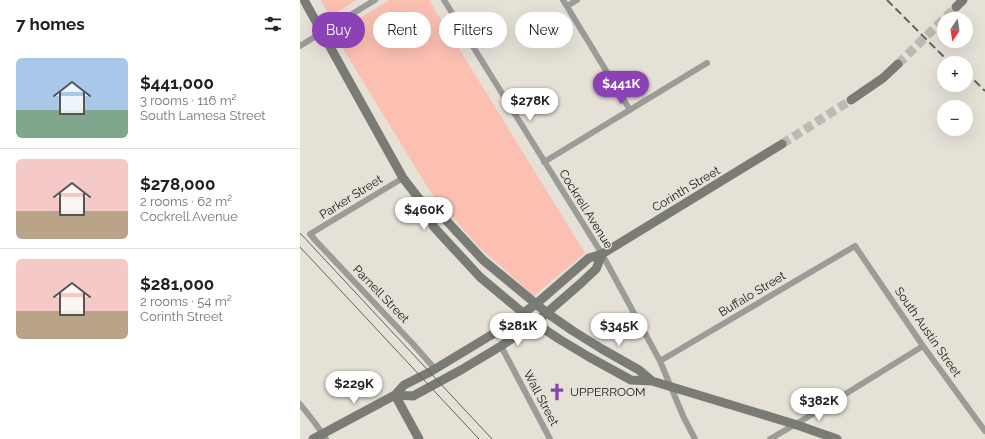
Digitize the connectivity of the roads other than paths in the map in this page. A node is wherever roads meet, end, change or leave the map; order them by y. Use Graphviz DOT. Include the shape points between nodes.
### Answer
graph roads {
  1 [pos="304,0"];
  2 [pos="375,0"];
  3 [pos="444,0"];
  4 [pos="577,0"];
  5 [pos="963,0"];
  6 [pos="565,3"];
  7 [pos="956,7"];
  8 [pos="355,12"];
  9 [pos="312,16"];
  10 [pos="312,39"];
  11 [pos="300,46"];
  12 [pos="329,48"];
  13 [pos="707,63"];
  14 [pos="898,64"];
  15 [pos="851,100"];
  16 [pos="630,110"];
  17 [pos="782,144"];
  18 [pos="544,162"];
  19 [pos="403,178"];
  20 [pos="431,214"];
  21 [pos="310,234"];
  22 [pos="855,246"];
  23 [pos="602,254"];
  24 [pos="536,304"];
  25 [pos="547,313"];
  26 [pos="523,314"];
  27 [pos="535,323"];
  28 [pos="501,346"];
  29 [pos="923,346"];
  30 [pos="660,361"];
  31 [pos="435,369"];
  32 [pos="652,381"];
  33 [pos="672,388"];
  34 [pos="395,396"];
  35 [pos="300,404"];
  36 [pos="794,424"];
  37 [pos="985,430"];
  38 [pos="325,436"];
  39 [pos="313,439"];
  40 [pos="419,439"];
  41 [pos="550,439"];
  42 [pos="695,439"];
  43 [pos="770,439"];
  44 [pos="837,439"];
  1 -- 9 [label="main road"];
  2 -- 8 [label="street"];
  3 -- 18 [label="street, Cockrell Avenue"];
  4 -- 6 [label="street"];
  5 -- 7 [label="main road"];
  6 -- 16 [label="street"];
  10 -- 11 [label="street"];
  12 -- 19 [label="main road"];
  13 -- 16 [label="street"];
  14 -- 15 [label="main road"];
  16 -- 18 [label="street"];
  17 -- 23 [label="main road, Corinth Street"];
  18 -- 23 [label="street, Cockrell Avenue"];
  19 -- 20 [label="main road"];
  19 -- 21 [label="street, Parker Street"];
  20 -- 24 [label="main road" via="444,218 483,260"];
  20 -- 26 [label="main road" via="433,226 462,258"];
  21 -- 31 [label="street, Parnell Street"];
  22 -- 29 [label="street, South Austin Street"];
  22 -- 30 [label="street, Buffalo Street"];
  23 -- 24 [label="main road, Corinth Street" via="588,258"];
  23 -- 25 [label="main road, Corinth Street" via="596,269"];
  23 -- 30 [label="street, Cockrell Avenue"];
  24 -- 25 [label="main road"];
  24 -- 26 [label="main road, Corinth Street"];
  25 -- 27 [label="main road, Corinth Street"];
  25 -- 32 [label="main road" via="596,346 639,370"];
  26 -- 27 [label="main road"];
  26 -- 31 [label="main road, Corinth Street"];
  27 -- 28 [label="main road, Corinth Street"];
  27 -- 32 [label="main road" via="588,357 631,380"];
  28 -- 34 [label="main road, Corinth Street" via="413,396"];
  28 -- 41 [label="street, Wall Street"];
  29 -- 36 [label="street"];
  29 -- 37 [label="street, South Austin Street"];
  30 -- 33 [label="street, Cockrell Avenue"];
  31 -- 34 [label="main road, Corinth Street" via="404,385"];
  32 -- 33 [label="main road"];
  33 -- 36 [label="main road"];
  33 -- 42 [label="street, Cockrell Avenue"];
  34 -- 38 [label="main road, Corinth Street"];
  34 -- 40 [label="main road"];
  35 -- 38 [label="street"];
  36 -- 43 [label="street"];
  36 -- 44 [label="main road"];
  38 -- 39 [label="main road, Corinth Street"];
}
